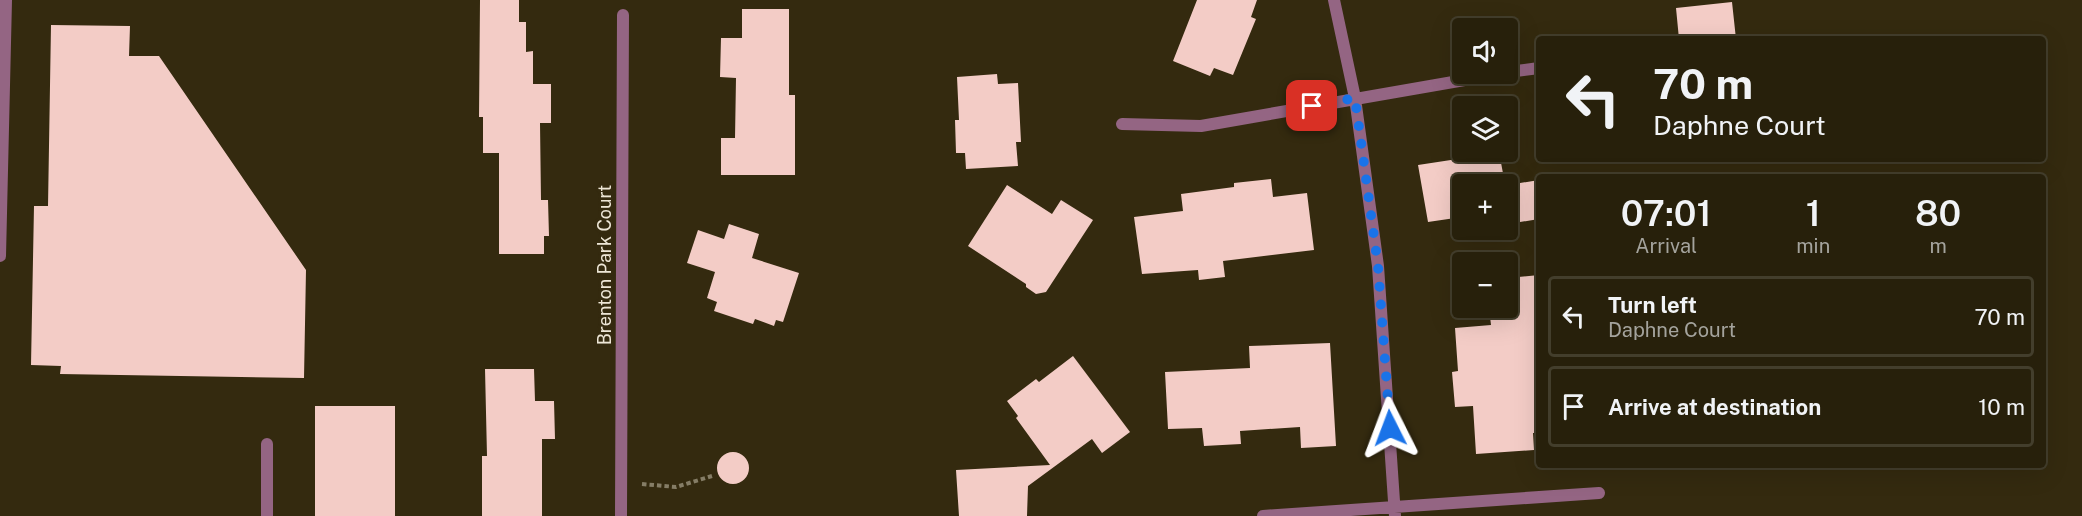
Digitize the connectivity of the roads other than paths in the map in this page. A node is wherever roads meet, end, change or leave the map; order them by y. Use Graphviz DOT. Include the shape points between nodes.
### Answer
graph roads {
  1 [pos="6,0"];
  2 [pos="1334,0"];
  3 [pos="623,15"];
  4 [pos="1536,68"];
  5 [pos="1518,71"];
  6 [pos="1452,82"];
  7 [pos="1355,98"];
  8 [pos="1122,124"];
  9 [pos="0,256"];
  10 [pos="267,444"];
  11 [pos="1599,493"];
  12 [pos="1395,512"];
  13 [pos="267,516"];
  14 [pos="621,516"];
  15 [pos="1263,516"];
  1 -- 9 [label="street"];
  2 -- 7 [label="street"];
  3 -- 14 [label="street, Brenton Park Court"];
  4 -- 5 [label="street"];
  6 -- 7 [label="street"];
  7 -- 8 [label="street" via="1201,126"];
  7 -- 12 [label="street" via="1378,266"];
  10 -- 13 [label="street"];
  11 -- 12 [label="street"];
  12 -- 15 [label="street"];
}
